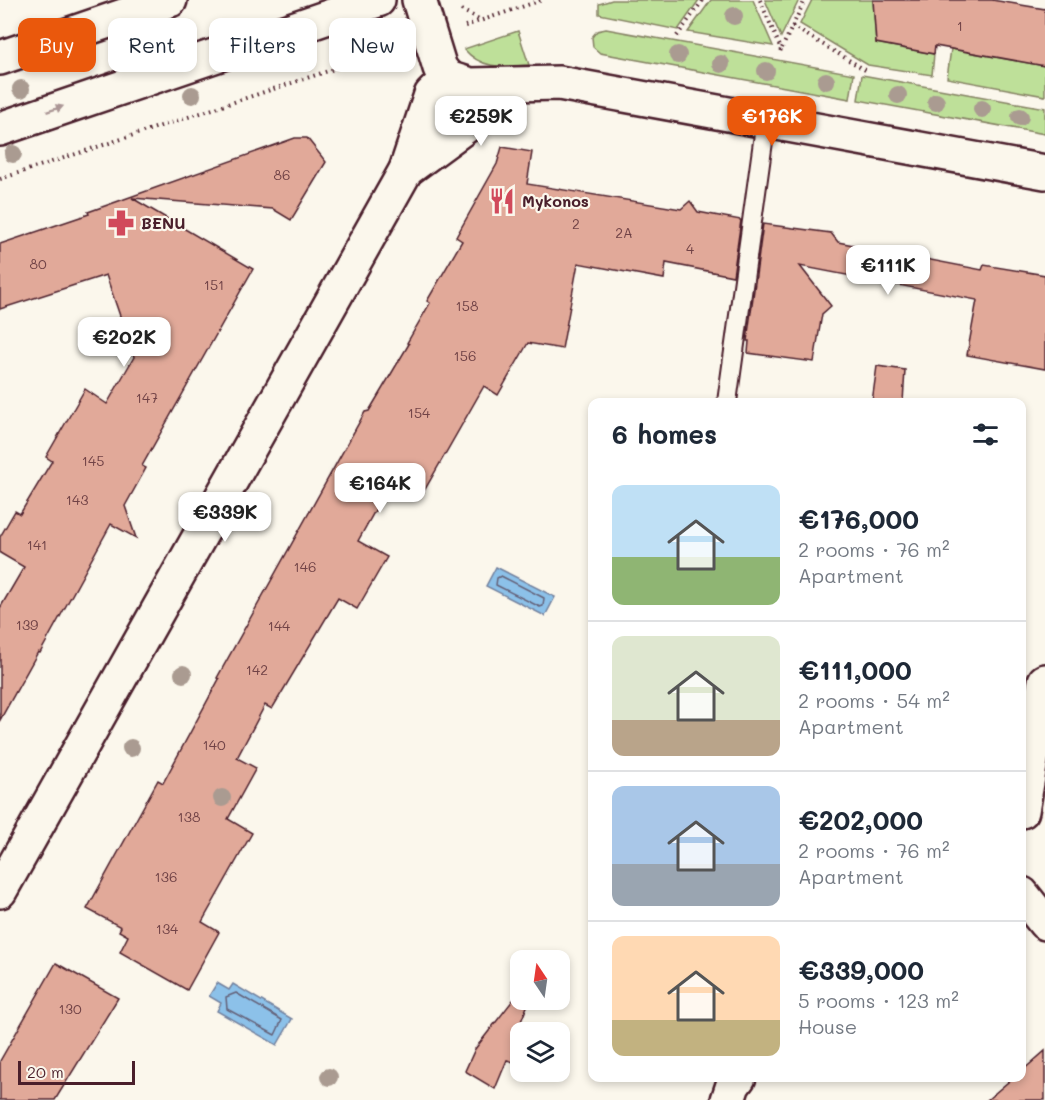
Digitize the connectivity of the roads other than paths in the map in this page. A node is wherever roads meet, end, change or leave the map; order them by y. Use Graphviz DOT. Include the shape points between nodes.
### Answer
graph roads {
  1 [pos="170,0"];
  2 [pos="378,0"];
  3 [pos="419,0"];
  4 [pos="0,58"];
  5 [pos="448,78"];
  6 [pos="502,85"];
  7 [pos="766,120"];
  8 [pos="0,129"];
  9 [pos="406,170"];
  10 [pos="1045,172"];
  11 [pos="728,398"];
  12 [pos="1045,681"];
  13 [pos="1026,788"];
  14 [pos="0,891"];
  15 [pos="1026,899"];
  16 [pos="1045,922"];
  17 [pos="735,1082"];
  18 [pos="728,1100"];
  1 -- 4 [label="street"];
  8 -- 2 [label="street, one-way"];
  3 -- 5 [label="street" via="440,68"];
  5 -- 6 [label="street" via="470,85"];
  5 -- 9 [label="street" via="430,95"];
  6 -- 7 [label="street" via="559,83"];
  6 -- 9 [label="street" via="496,104"];
  7 -- 10 [label="street"];
  7 -- 11 [label="lane"];
  9 -- 14 [label="street"];
  12 -- 13 [label="street"];
  15 -- 16 [label="street"];
  17 -- 18 [label="street"];
}
